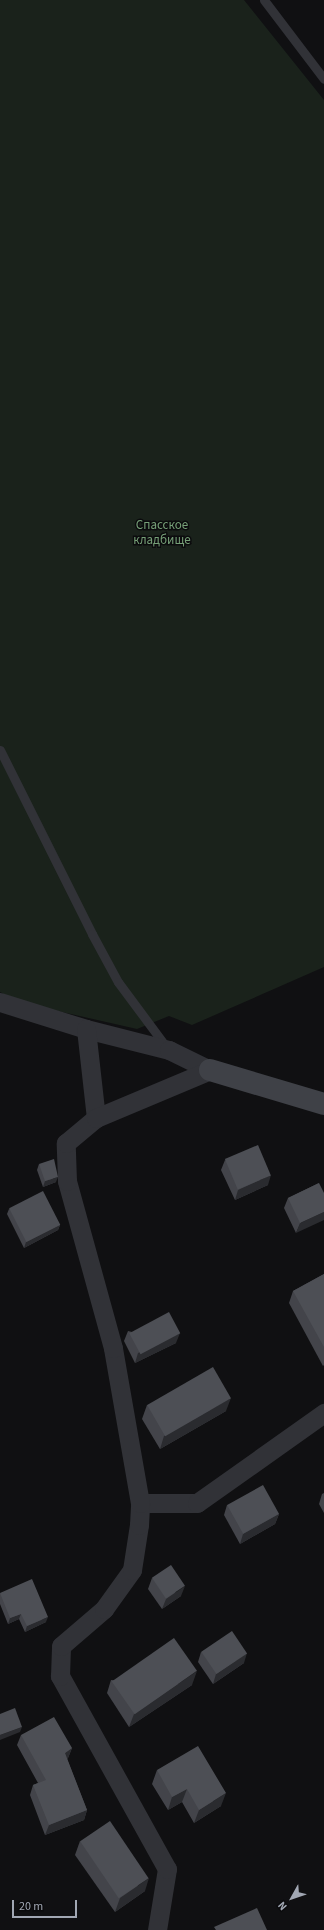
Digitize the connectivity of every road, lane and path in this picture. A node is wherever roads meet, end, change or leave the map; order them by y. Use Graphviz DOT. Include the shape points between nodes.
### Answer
graph roads {
  1 [pos="264,0"];
  2 [pos="324,78"];
  3 [pos="0,750"];
  4 [pos="0,1002"];
  5 [pos="86,1028"];
  6 [pos="169,1050"];
  7 [pos="210,1070"];
  8 [pos="324,1104"];
  9 [pos="96,1118"];
  10 [pos="324,1413"];
  11 [pos="140,1503"];
  12 [pos="157,1930"];
  1 -- 2 [label="lane"];
  3 -- 6 [label="lane" via="118,982"];
  4 -- 5 [label="street"];
  5 -- 6 [label="street"];
  5 -- 9 [label="street"];
  6 -- 7 [label="street"];
  7 -- 8 [label="street"];
  7 -- 9 [label="street"];
  9 -- 11 [label="street" via="66,1143 66,1181 113,1348"];
  10 -- 11 [label="street" via="197,1504"];
  11 -- 12 [label="street" via="132,1570 104,1609 61,1646 60,1676 167,1869"];
}
